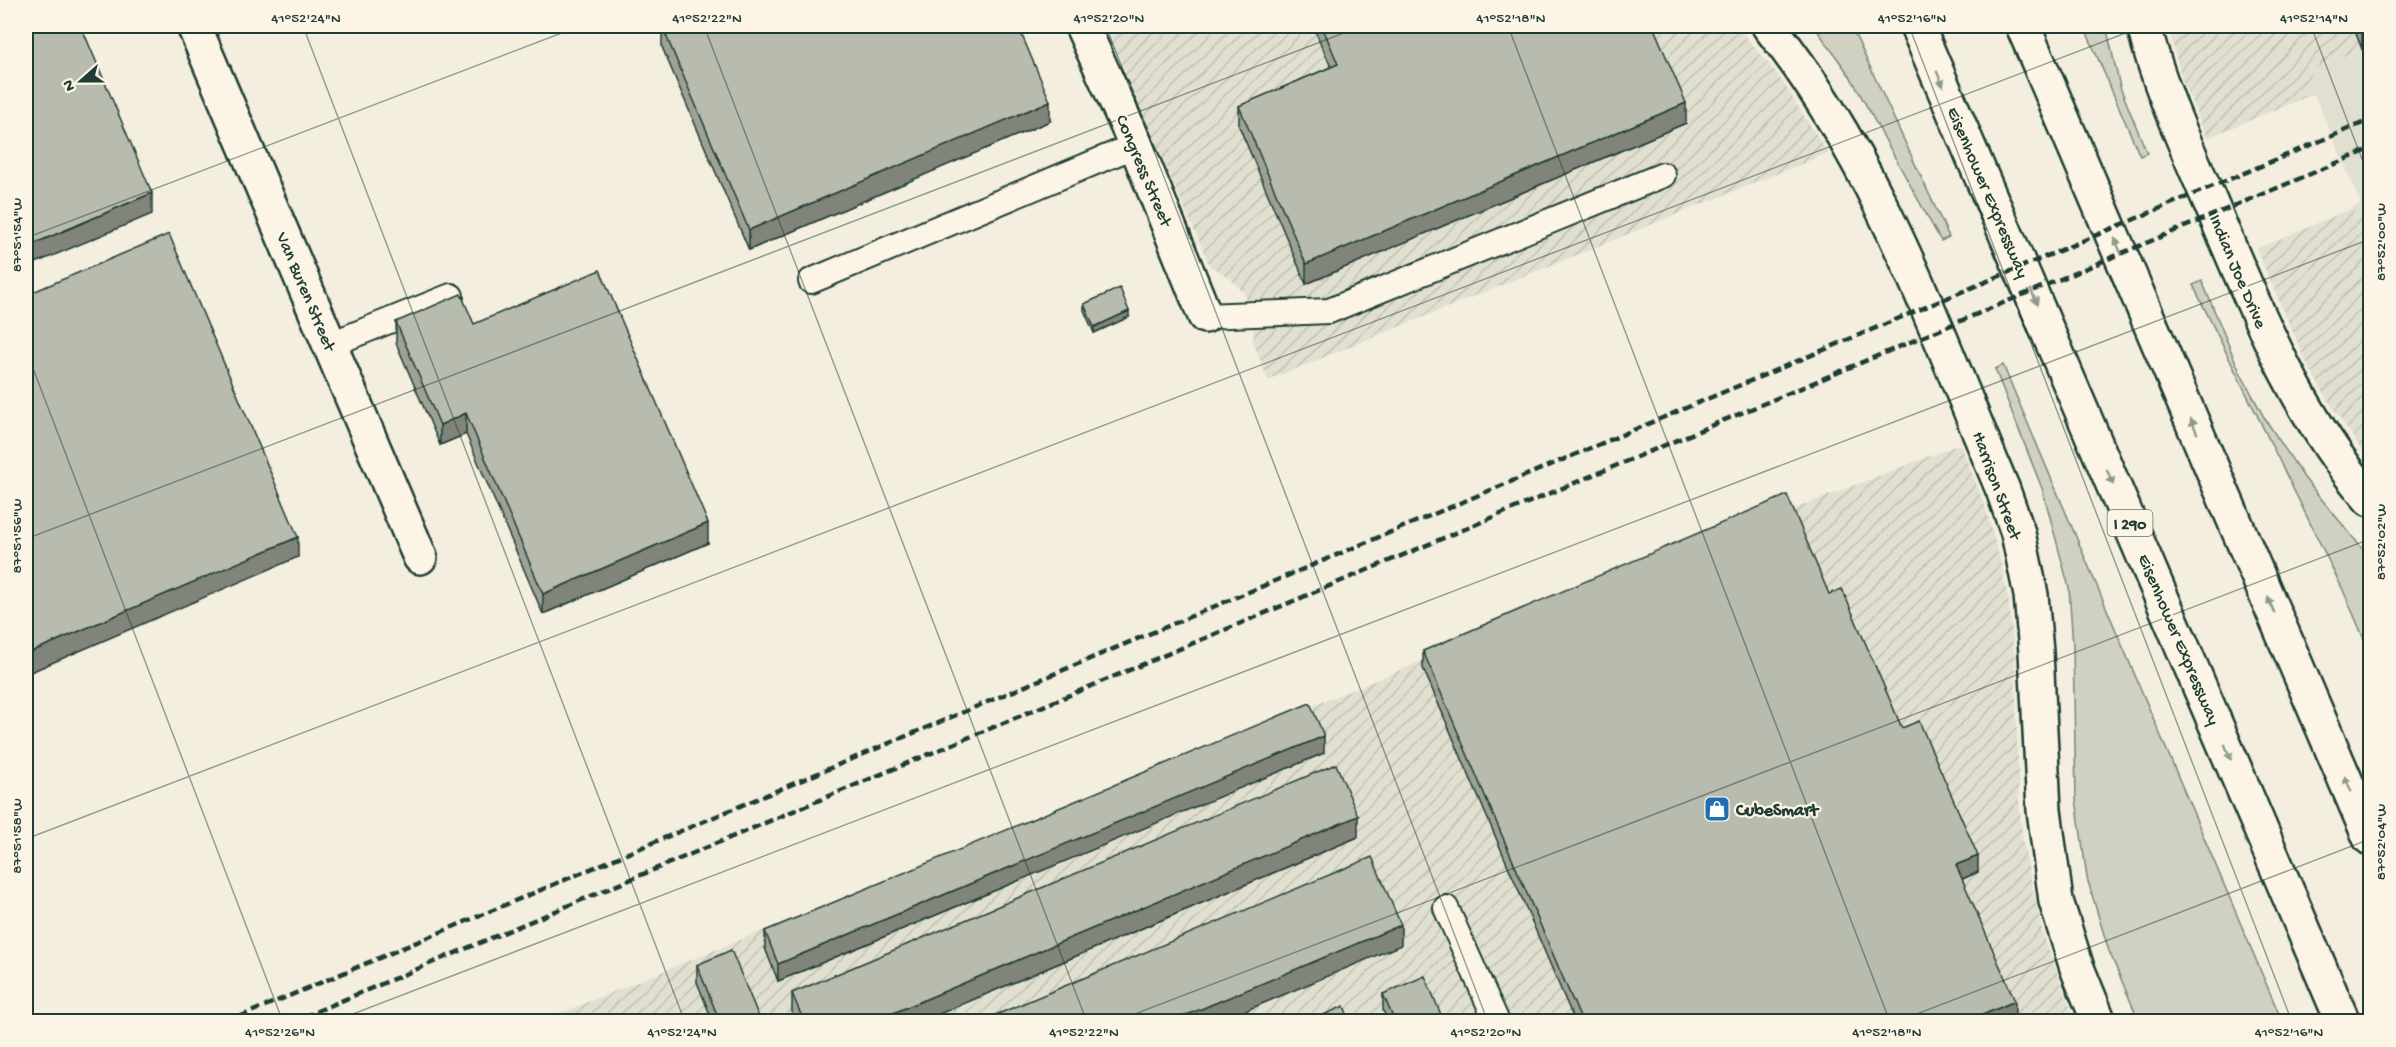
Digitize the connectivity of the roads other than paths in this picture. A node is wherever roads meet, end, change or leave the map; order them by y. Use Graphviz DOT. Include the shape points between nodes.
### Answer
graph roads {
  1 [pos="194,26"];
  2 [pos="1082,26"];
  3 [pos="1769,26"];
  4 [pos="1917,26"];
  5 [pos="2024,26"];
  6 [pos="2144,26"];
  7 [pos="1136,145"];
  8 [pos="1663,175"];
  9 [pos="811,281"];
  10 [pos="451,296"];
  11 [pos="1205,316"];
  12 [pos="329,345"];
  13 [pos="2370,499"];
  14 [pos="420,556"];
  15 [pos="2370,838"];
  16 [pos="1446,908"];
  17 [pos="1497,1022"];
  18 [pos="2099,1022"];
  19 [pos="2343,1022"];
  1 -- 12 [label="main road, Van Buren Street"];
  2 -- 7 [label="main road, Congress Street"];
  3 -- 18 [label="main road, Harrison Street" via="1839,125 1872,186 2018,533 2032,606 2044,810 2056,901"];
  4 -- 19 [label="main road, Eisenhower Expressway / I 290, one-way"];
  15 -- 5 [label="main road, one-way"];
  6 -- 13 [label="main road, Indian Joe Drive" via="2163,88 2264,330 2323,438"];
  7 -- 9 [label="lane"];
  7 -- 11 [label="main road, Congress Street"];
  8 -- 11 [label="lane" via="1329,311"];
  10 -- 12 [label="lane"];
  12 -- 14 [label="main road, Van Buren Street"];
  16 -- 17 [label="lane"];
}
